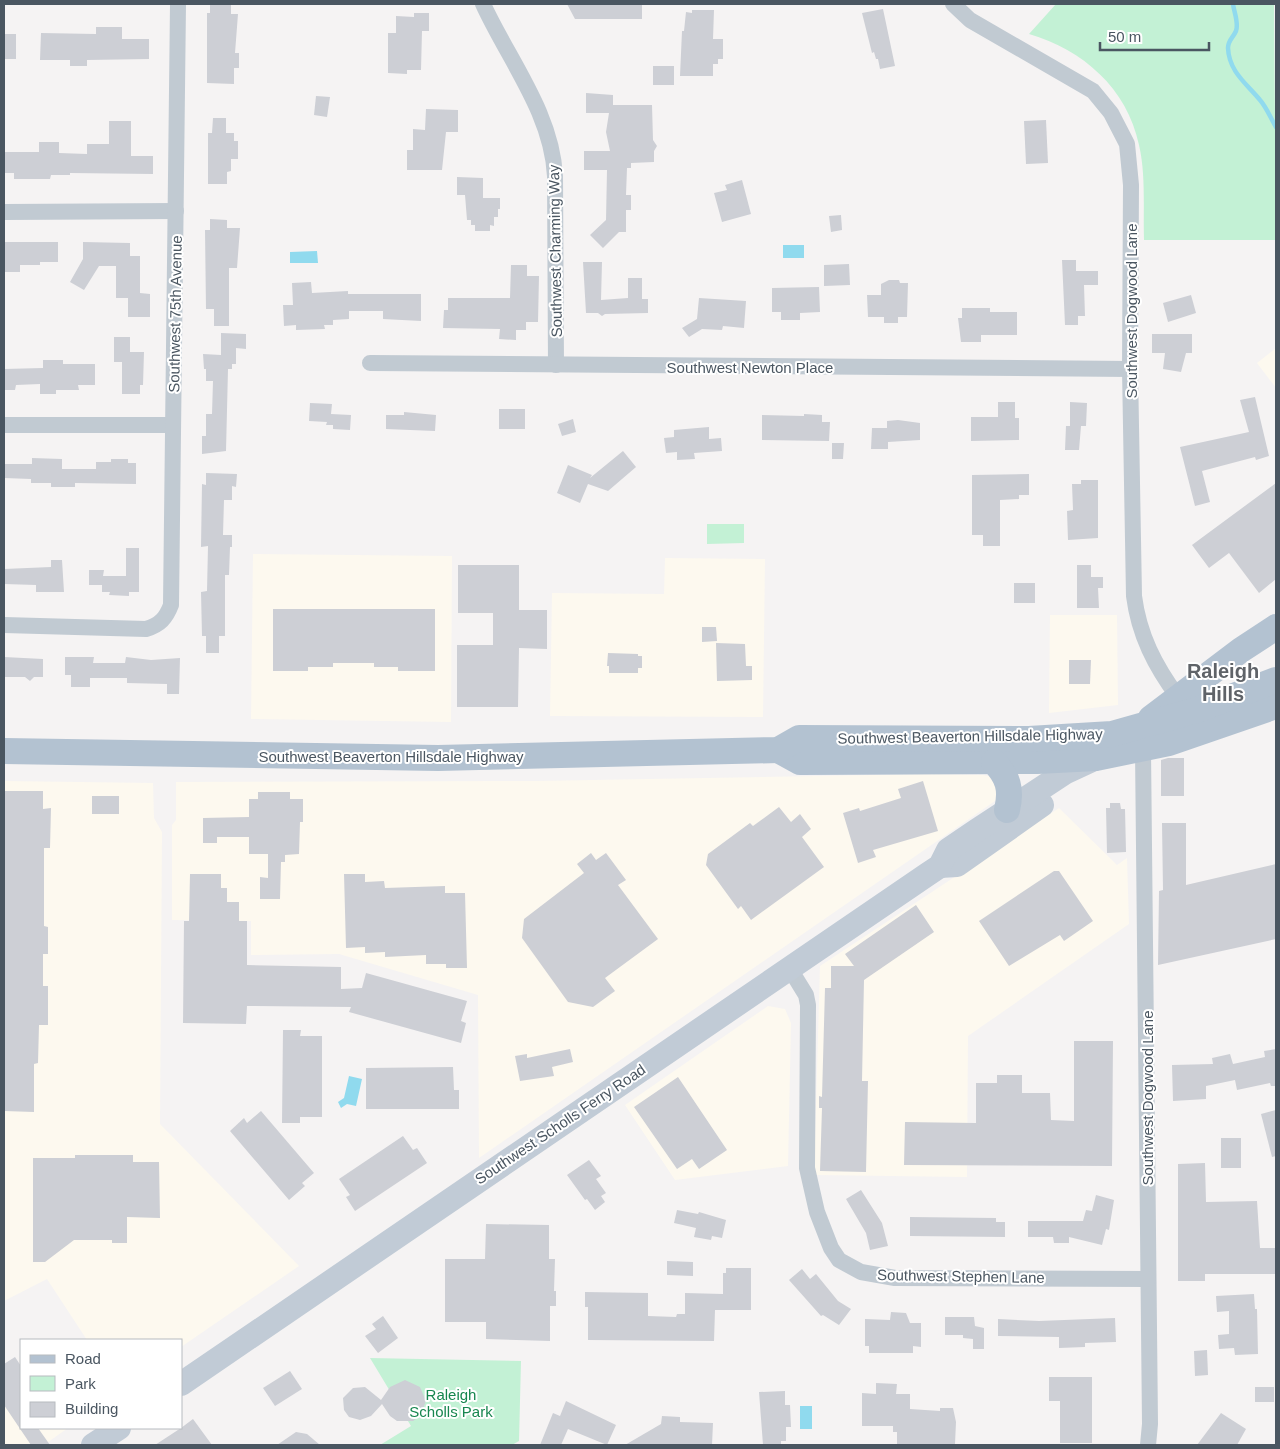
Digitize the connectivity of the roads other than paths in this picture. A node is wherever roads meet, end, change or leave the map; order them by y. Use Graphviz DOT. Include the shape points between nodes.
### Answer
graph roads {
  1 [pos="178,4"];
  2 [pos="483,4"];
  3 [pos="953,4"];
  4 [pos="176,211"];
  5 [pos="4,212"];
  6 [pos="370,363"];
  7 [pos="556,365"];
  8 [pos="1130,370"];
  9 [pos="4,425"];
  10 [pos="172,425"];
  11 [pos="4,625"];
  12 [pos="1275,632"];
  13 [pos="1276,680"];
  14 [pos="1178,697"];
  15 [pos="1276,706"];
  16 [pos="1140,739"];
  17 [pos="778,750"];
  18 [pos="4,751"];
  19 [pos="1096,758"];
  20 [pos="994,762"];
  21 [pos="1007,810"];
  22 [pos="940,866"];
  23 [pos="790,969"];
  24 [pos="1148,1279"];
  25 [pos="182,1383"];
  26 [pos="117,1429"];
  27 [pos="93,1445"];
  28 [pos="1148,1445"];
  1 -- 4 [label="street, Southwest 75th Avenue"];
  2 -- 7 [label="street, Southwest Charming Way" via="542,119 552,151 555,176"];
  3 -- 8 [label="street, Southwest Dogwood Lane" via="970,20 1093,91 1115,120 1126,144 1131,185"];
  4 -- 5 [label="street"];
  4 -- 10 [label="street, Southwest 75th Avenue"];
  6 -- 7 [label="street, Southwest Newton Place"];
  7 -- 8 [label="street, Southwest Newton Place"];
  8 -- 14 [label="street, Southwest Dogwood Lane" via="1132,567 1137,615 1152,657"];
  9 -- 10 [label="street"];
  10 -- 11 [label="street, Southwest 75th Avenue" via="171,605 162,622 146,629"];
  12 -- 14 [label="main road, Southwest Scholls Ferry Road" via="1242,650"];
  13 -- 16 [label="main road, Southwest Beaverton Hillsdale Highway"];
  14 -- 16 [label="main road, Southwest Scholls Ferry Road"];
  15 -- 16 [label="main road, Southwest Beaverton Hillsdale Highway" via="1194,736"];
  16 -- 17 [label="main road, Southwest Beaverton Hillsdale Highway" via="1112,734 1053,738 799,738"];
  16 -- 19 [label="main road, Southwest Scholls Ferry Road"];
  16 -- 24 [label="street, Southwest Dogwood Lane"];
  17 -- 18 [label="main road, Southwest Beaverton Hillsdale Highway" via="438,758"];
  17 -- 20 [label="main road, Southwest Beaverton Hillsdale Highway" via="800,762"];
  19 -- 20 [label="main road, Southwest Beaverton Hillsdale Highway"];
  19 -- 21 [label="main road, Southwest Scholls Ferry Road" via="1066,772"];
  19 -- 22 [label="main road, Southwest Scholls Ferry Road" via="1087,771 1008,830 957,864"];
  20 -- 21 [label="main road" via="1009,785"];
  21 -- 22 [label="main road, Southwest Scholls Ferry Road" via="948,850"];
  22 -- 23 [label="main road, Southwest Scholls Ferry Road"];
  23 -- 24 [label="street, Southwest Stephen Lane" via="806,995 808,1006 808,1179 826,1235 839,1260 861,1272 895,1278"];
  23 -- 25 [label="main road, Southwest Scholls Ferry Road"];
  24 -- 28 [label="street, Southwest Dogwood Lane"];
  26 -- 27 [label="main road"];
}
